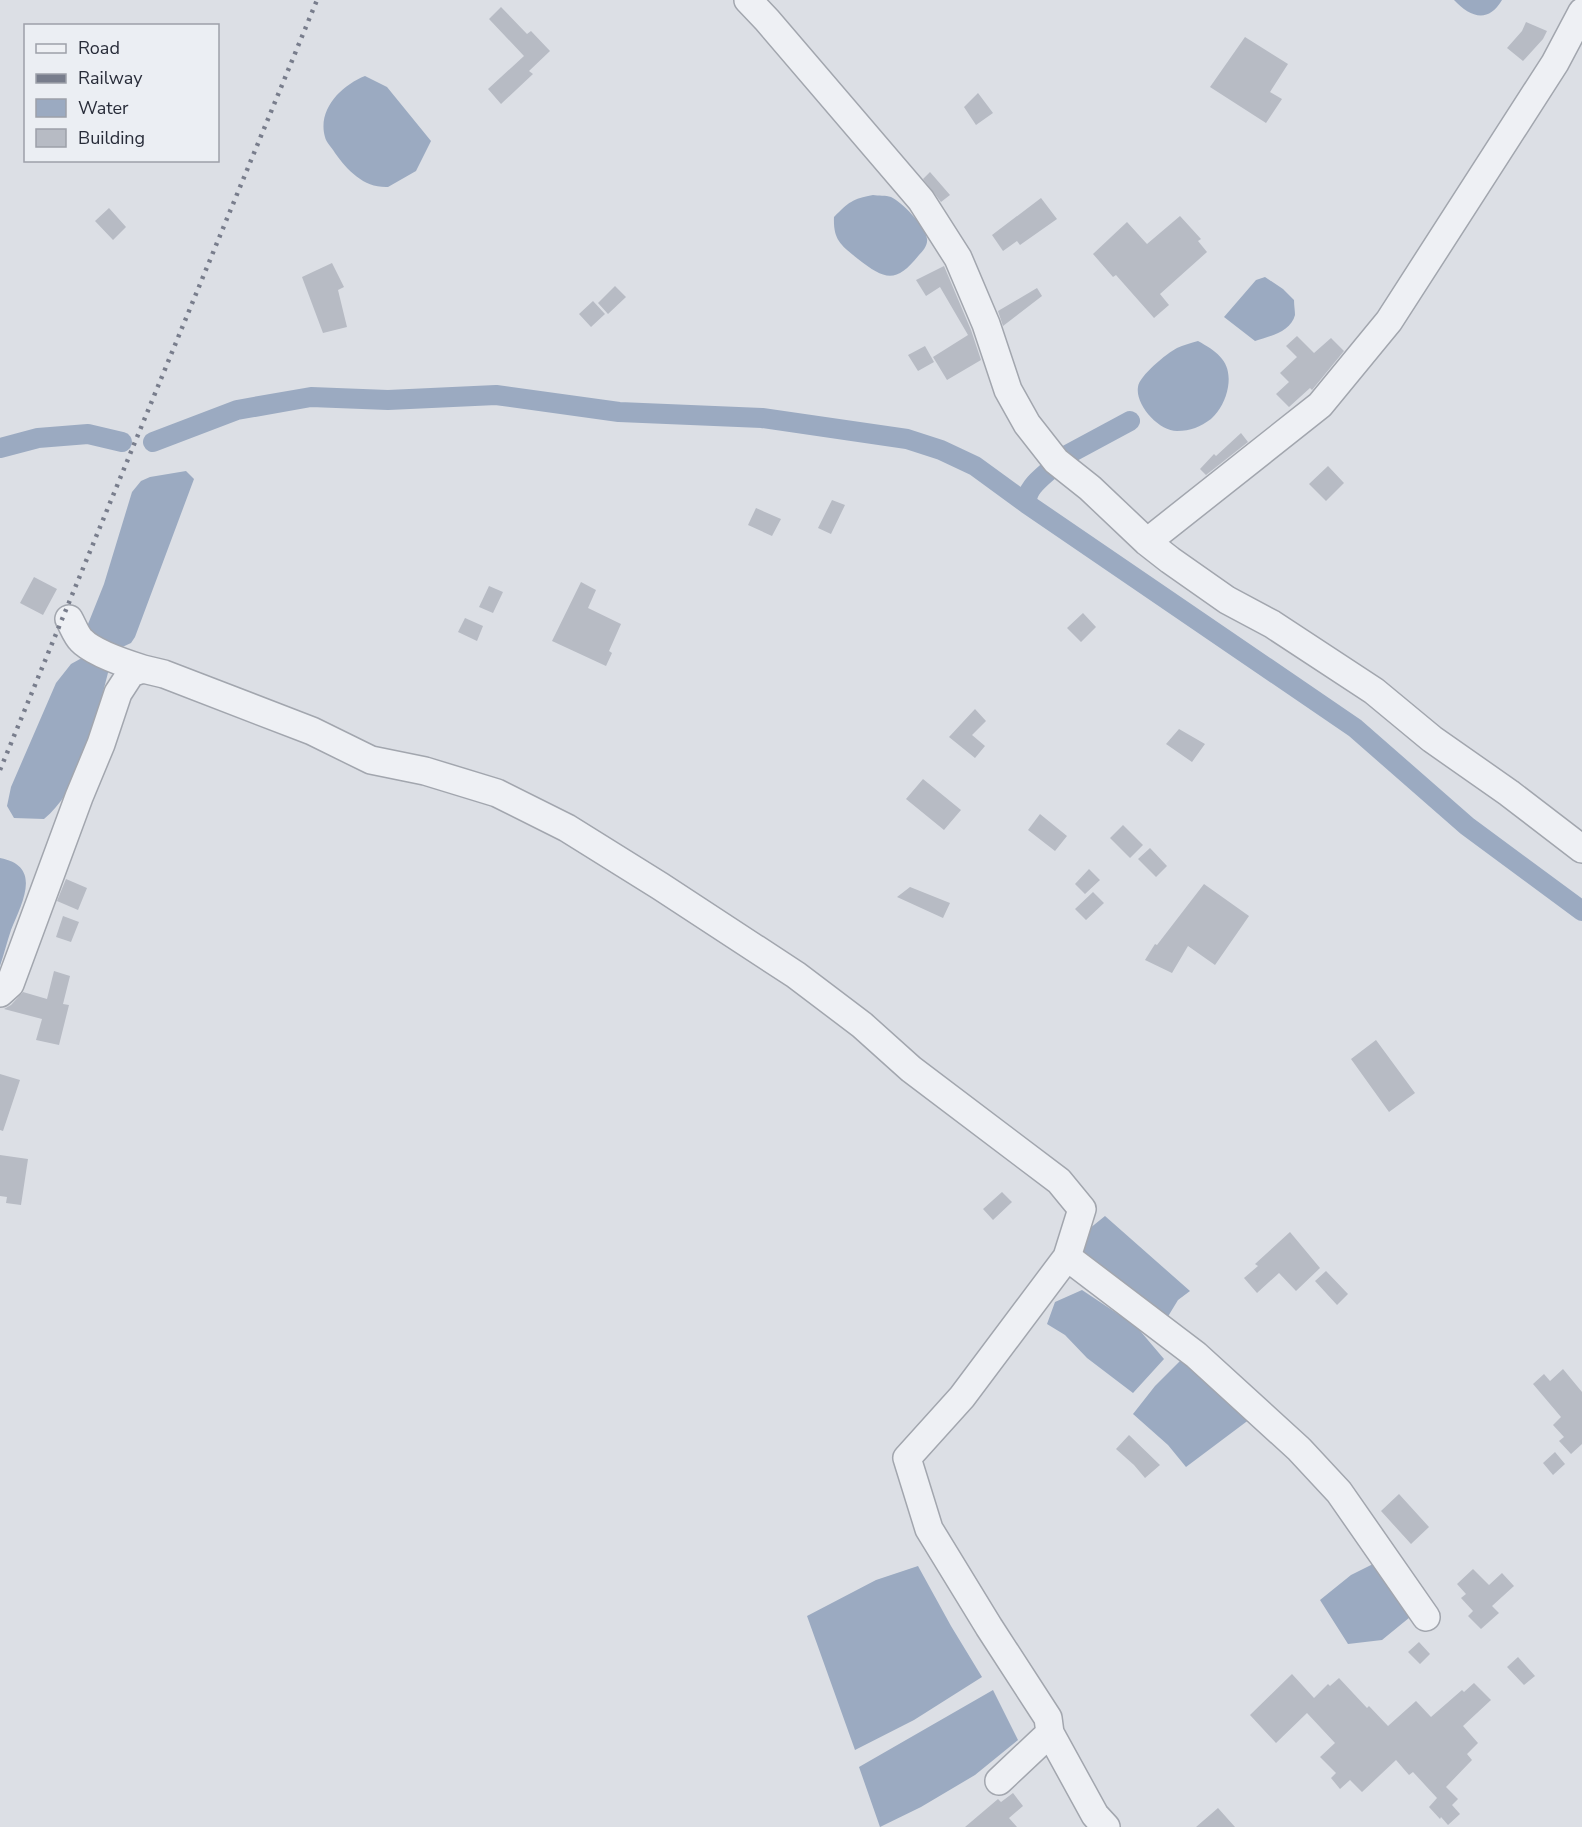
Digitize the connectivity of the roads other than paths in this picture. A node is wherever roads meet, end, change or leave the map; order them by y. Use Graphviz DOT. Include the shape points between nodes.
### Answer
graph roads {
  1 [pos="747,0"];
  2 [pos="1582,12"];
  3 [pos="1147,542"];
  4 [pos="69,619"];
  5 [pos="143,669"];
  6 [pos="1582,849"];
  7 [pos="0,993"];
  8 [pos="1067,1257"];
  9 [pos="1426,1617"];
  10 [pos="1050,1733"];
  11 [pos="999,1781"];
  12 [pos="1106,1827"];
  1 -- 3 [label="street" via="921,200 958,258 1008,390 1027,424 1056,461"];
  2 -- 3 [label="street" via="1555,63 1389,321 1320,405"];
  3 -- 6 [label="street" via="1227,600 1272,624 1374,691 1432,739"];
  4 -- 5 [label="street" via="79,639 94,650"];
  5 -- 7 [label="street" via="130,672 118,693 10,984"];
  5 -- 8 [label="street" via="312,731 371,760 425,771 497,793 567,828 660,886 796,975 862,1025 911,1069 1059,1181 1082,1209"];
  8 -- 9 [label="street" via="1196,1355 1299,1449 1339,1492"];
  8 -- 10 [label="street" via="962,1397 907,1458 929,1529 1048,1718"];
  10 -- 11 [label="street"];
  10 -- 12 [label="street" via="1095,1815"];
}
